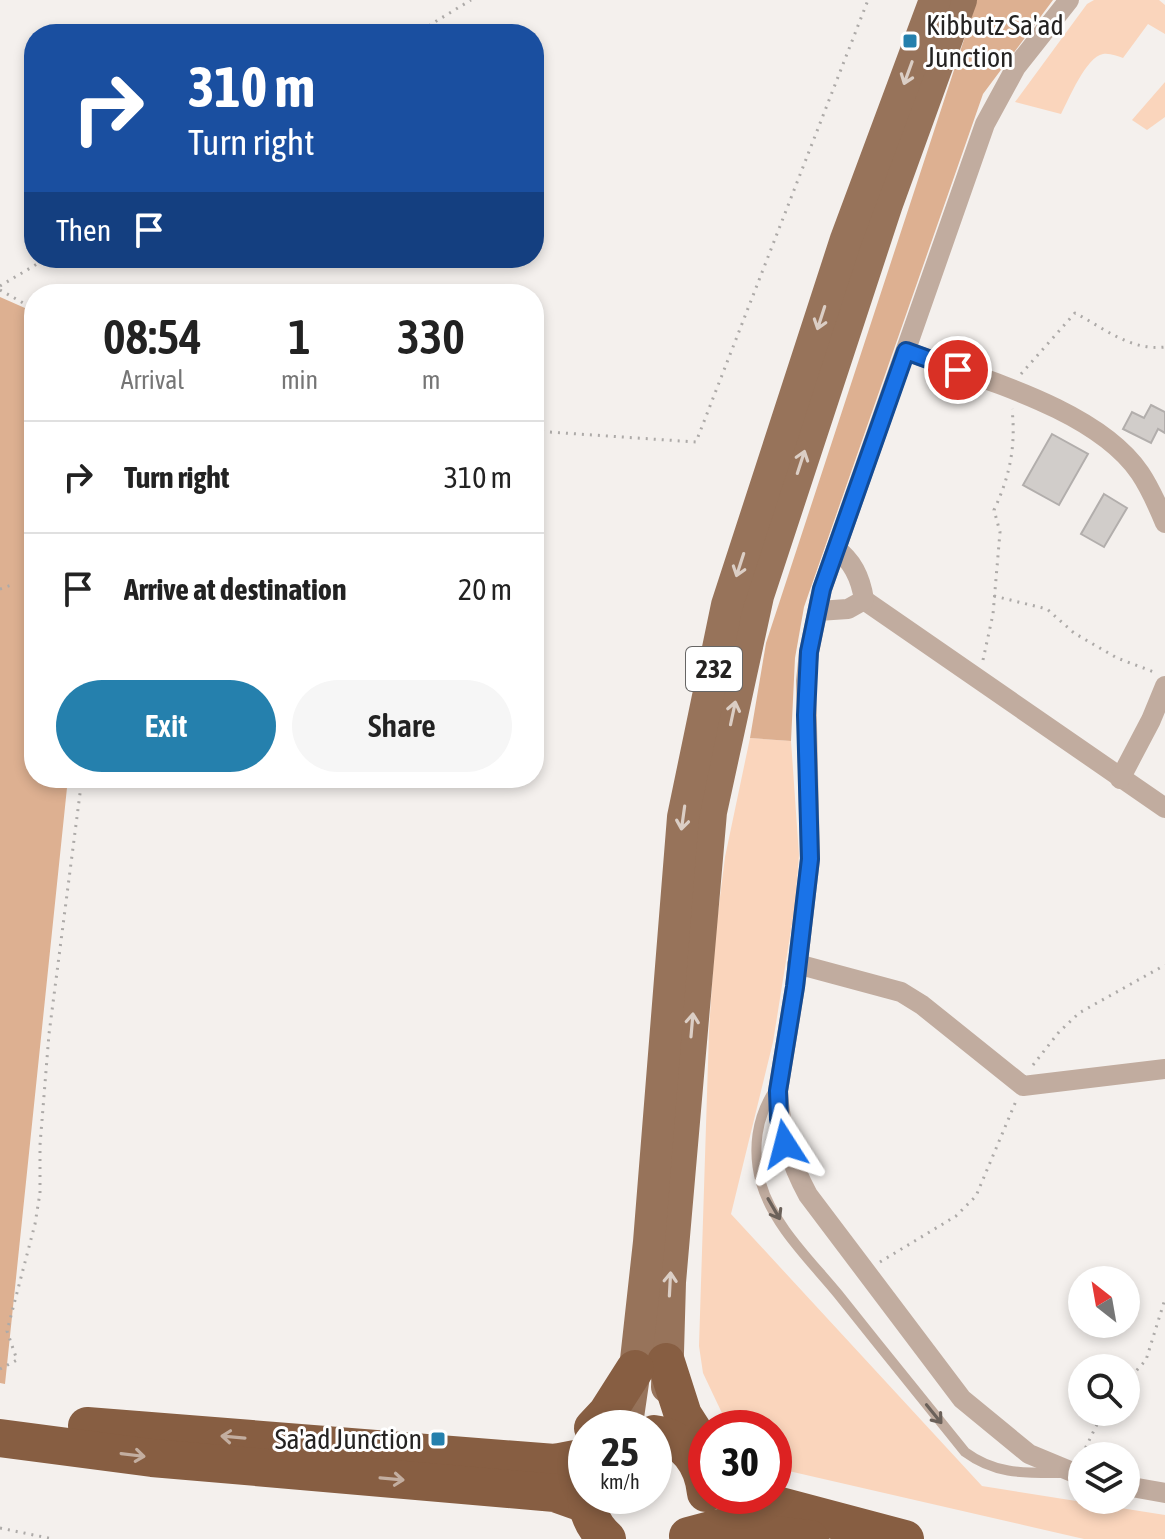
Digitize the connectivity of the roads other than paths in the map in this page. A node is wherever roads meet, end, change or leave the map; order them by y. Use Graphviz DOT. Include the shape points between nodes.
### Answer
graph roads {
  1 [pos="935,0"];
  2 [pos="961,0"];
  3 [pos="1069,0"];
  4 [pos="906,351"];
  5 [pos="1165,523"];
  6 [pos="836,549"];
  7 [pos="864,600"];
  8 [pos="818,611"];
  9 [pos="1165,686"];
  10 [pos="1120,779"];
  11 [pos="1165,808"];
  12 [pos="797,964"];
  13 [pos="1165,1069"];
  14 [pos="779,1084"];
  15 [pos="651,1366"];
  16 [pos="610,1410"];
  17 [pos="631,1410"];
  18 [pos="0,1421"];
  19 [pos="0,1438"];
  20 [pos="688,1439"];
  21 [pos="568,1443"];
  22 [pos="506,1459"];
  23 [pos="568,1460"];
  24 [pos="1068,1465"];
  25 [pos="1068,1469"];
  26 [pos="1140,1489"];
  27 [pos="568,1493"];
  28 [pos="1165,1493"];
  29 [pos="590,1514"];
  30 [pos="696,1514"];
  31 [pos="792,1515"];
  32 [pos="686,1538"];
  33 [pos="607,1539"];
  34 [pos="905,1539"];
  1 -- 15 [label="main road, 232, one-way" via="846,239 727,605 683,817 651,1226"];
  15 -- 2 [label="main road, 232, one-way" via="671,1266 711,812 758,596 887,204"];
  3 -- 4 [label="street" via="994,104"];
  4 -- 5 [label="street" via="1060,410 1111,442 1139,471"];
  4 -- 6 [label="street"];
  6 -- 7 [label="street" via="855,571"];
  6 -- 8 [label="street"];
  7 -- 8 [label="street" via="848,609"];
  7 -- 10 [label="street"];
  8 -- 12 [label="street" via="806,681 810,859"];
  9 -- 10 [label="street"];
  10 -- 11 [label="street"];
  12 -- 13 [label="street" via="901,992 1023,1086"];
  12 -- 14 [label="street"];
  14 -- 24 [label="street" via="779,1119 796,1174 864,1271 962,1399 1029,1454"];
  14 -- 25 [label="lane, one-way" via="761,1115 757,1165 767,1196 791,1237 965,1452 1010,1473"];
  15 -- 16 [label="highway"];
  15 -- 17 [label="main road, 232"];
  15 -- 20 [label="highway" via="683,1415"];
  22 -- 18 [label="highway, one-way"];
  19 -- 27 [label="highway, one-way" via="152,1458"];
  21 -- 22 [label="highway"];
  22 -- 23 [label="highway"];
  26 -- 28 [label="street"];
  29 -- 33 [label="highway"];
  30 -- 32 [label="highway" via="697,1524"];
  31 -- 32 [label="highway"];
  31 -- 34 [label="highway"];
}
